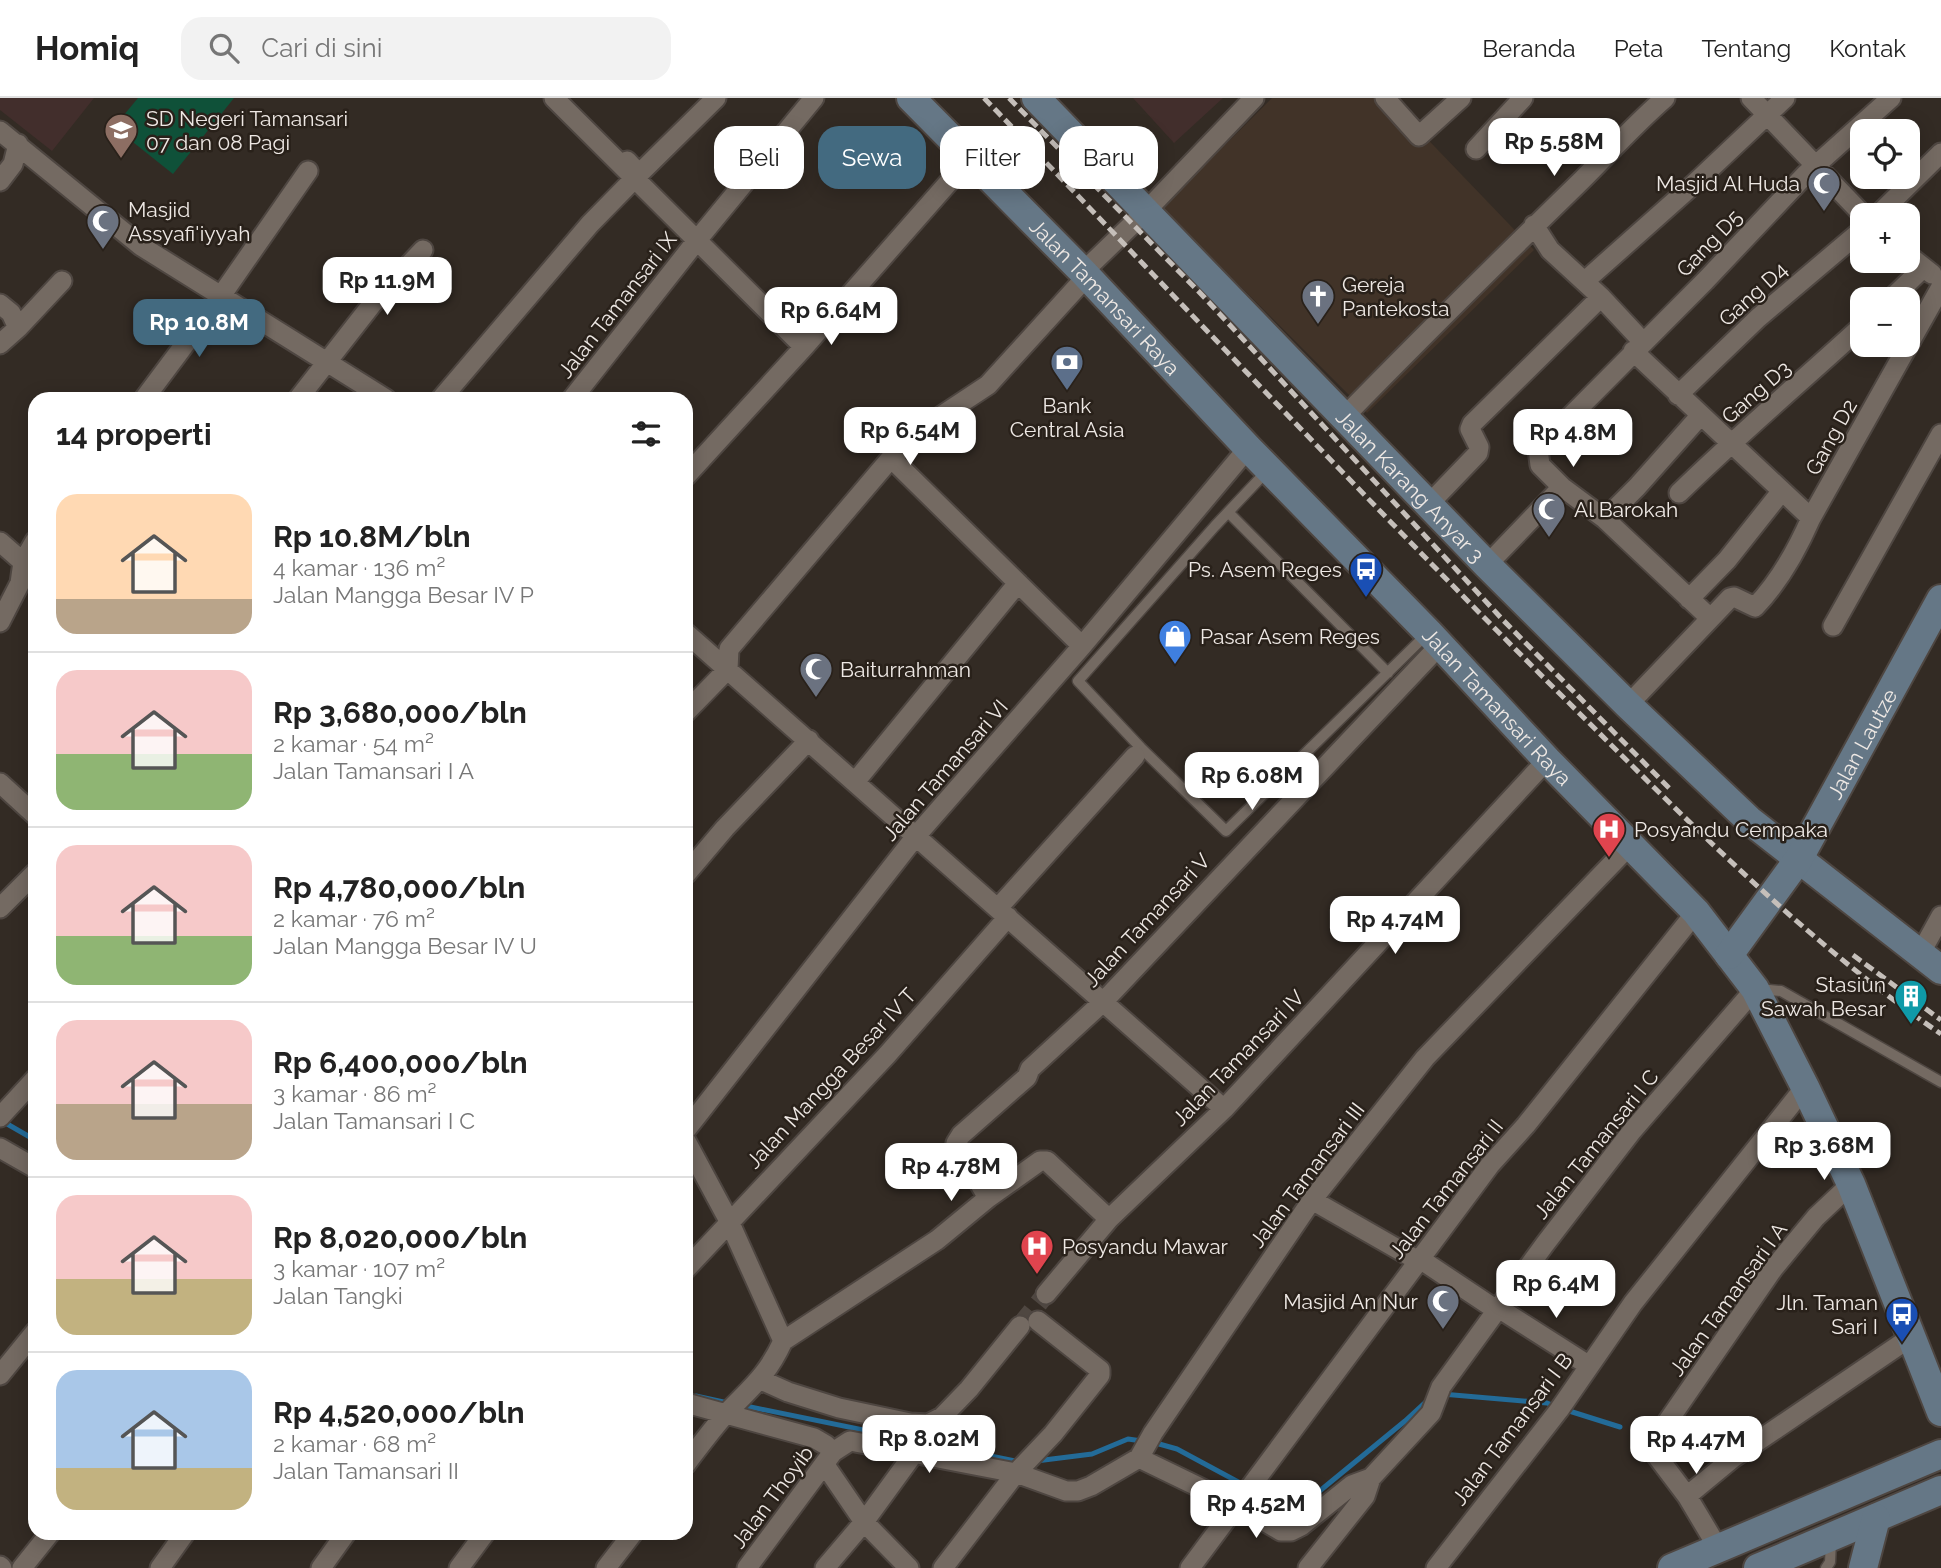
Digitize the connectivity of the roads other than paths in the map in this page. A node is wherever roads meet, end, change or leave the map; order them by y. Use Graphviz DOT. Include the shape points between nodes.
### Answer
graph roads {
  1 [pos="558,98"];
  2 [pos="716,98"];
  3 [pos="814,98"];
  4 [pos="911,98"];
  5 [pos="1036,98"];
  6 [pos="1254,98"];
  7 [pos="1385,98"];
  8 [pos="1461,98"];
  9 [pos="1523,98"];
  10 [pos="1665,98"];
  11 [pos="1751,98"];
  12 [pos="1785,98"];
  13 [pos="1891,98"];
  14 [pos="1768,115"];
  15 [pos="940,127"];
  16 [pos="0,131"];
  17 [pos="18,145"];
  18 [pos="1476,149"];
  19 [pos="1941,153"];
  20 [pos="1816,164"];
  21 [pos="307,171"];
  22 [pos="637,176"];
  23 [pos="0,181"];
  24 [pos="943,189"];
  25 [pos="1001,189"];
  26 [pos="1852,203"];
  27 [pos="1890,203"];
  28 [pos="1146,211"];
  29 [pos="1534,225"];
  30 [pos="698,239"];
  31 [pos="1850,240"];
  32 [pos="422,250"];
  33 [pos="1920,265"];
  34 [pos="1923,268"];
  35 [pos="1085,274"];
  36 [pos="62,281"];
  37 [pos="1585,281"];
  38 [pos="1941,281"];
  39 [pos="1903,287"];
  40 [pos="1941,287"];
  41 [pos="221,296"];
  42 [pos="1601,297"];
  43 [pos="0,304"];
  44 [pos="18,328"];
  45 [pos="1850,337"];
  46 [pos="0,344"];
  47 [pos="804,347"];
  48 [pos="1638,347"];
  49 [pos="327,364"];
  50 [pos="149,392"];
  51 [pos="304,392"];
  52 [pos="374,392"];
  53 [pos="447,392"];
  54 [pos="578,392"];
  55 [pos="1678,395"];
  56 [pos="1345,416"];
  57 [pos="1700,416"];
  58 [pos="1941,434"];
  59 [pos="1731,444"];
  60 [pos="1248,448"];
  61 [pos="891,458"];
  62 [pos="693,468"];
  63 [pos="1269,469"];
  64 [pos="1562,487"];
  65 [pos="1781,492"];
  66 [pos="1679,493"];
  67 [pos="1430,503"];
  68 [pos="1229,513"];
  69 [pos="1811,518"];
  70 [pos="1605,519"];
  71 [pos="0,542"];
  72 [pos="1487,565"];
  73 [pos="27,575"];
  74 [pos="1018,583"];
  75 [pos="1689,599"];
  76 [pos="1941,599"];
  77 [pos="1710,618"];
  78 [pos="0,622"];
  79 [pos="1833,626"];
  80 [pos="693,639"];
  81 [pos="1434,639"];
  82 [pos="1083,646"];
  83 [pos="728,669"];
  84 [pos="1388,673"];
  85 [pos="693,705"];
  86 [pos="1628,705"];
  87 [pos="809,740"];
  88 [pos="1135,756"];
  89 [pos="1547,760"];
  90 [pos="855,782"];
  91 [pos="0,783"];
  92 [pos="28,809"];
  93 [pos="916,836"];
  94 [pos="1631,844"];
  95 [pos="1798,860"];
  96 [pos="693,866"];
  97 [pos="28,880"];
  98 [pos="0,908"];
  99 [pos="1696,912"];
  100 [pos="1003,913"];
  101 [pos="1941,916"];
  102 [pos="1729,955"];
  103 [pos="1930,962"];
  104 [pos="1755,989"];
  105 [pos="1104,1001"];
  106 [pos="1941,1082"];
  107 [pos="28,1087"];
  108 [pos="1805,1087"];
  109 [pos="1224,1109"];
  110 [pos="2,1115"];
  111 [pos="693,1121"];
  112 [pos="0,1148"];
  113 [pos="693,1154"];
  114 [pos="28,1164"];
  115 [pos="1851,1184"];
  116 [pos="988,1198"];
  117 [pos="1312,1200"];
  118 [pos="1109,1219"];
  119 [pos="729,1221"];
  120 [pos="1420,1259"];
  121 [pos="693,1261"];
  122 [pos="1046,1294"];
  123 [pos="1499,1310"];
  124 [pos="1911,1337"];
  125 [pos="28,1341"];
  126 [pos="783,1341"];
  127 [pos="1588,1366"];
  128 [pos="0,1376"];
  129 [pos="757,1384"];
  130 [pos="693,1405"];
  131 [pos="728,1412"];
  132 [pos="1941,1412"];
  133 [pos="1145,1446"];
  134 [pos="915,1452"];
  135 [pos="1941,1454"];
  136 [pos="693,1455"];
  137 [pos="829,1459"];
  138 [pos="1017,1471"];
  139 [pos="1371,1478"];
  140 [pos="1941,1490"];
  141 [pos="1246,1495"];
  142 [pos="1687,1496"];
  143 [pos="1876,1518"];
  144 [pos="864,1522"];
  145 [pos="1831,1537"];
  146 [pos="44,1540"];
  147 [pos="180,1540"];
  148 [pos="341,1540"];
  149 [pos="480,1540"];
  150 [pos="628,1540"];
  151 [pos="1718,1549"];
  152 [pos="1763,1567"];
  153 [pos="22,1568"];
  154 [pos="160,1568"];
  155 [pos="321,1568"];
  156 [pos="459,1568"];
  157 [pos="606,1568"];
  158 [pos="747,1568"];
  159 [pos="824,1568"];
  160 [pos="909,1568"];
  161 [pos="943,1568"];
  162 [pos="1190,1568"];
  163 [pos="1308,1568"];
  164 [pos="1436,1568"];
  165 [pos="1672,1568"];
  166 [pos="1826,1568"];
  167 [pos="1863,1568"];
  1 -- 22 [label="street, Jalan Tamansari IX"];
  2 -- 22 [label="street"];
  3 -- 30 [label="street, Jalan Tamansari IX"];
  4 -- 15 [label="street, Jalan Tamansari Raya"];
  5 -- 28 [label="street, Jalan Karang Anyar 3"];
  6 -- 28 [label="street"];
  7 -- 8 [label="street" via="1419,136"];
  9 -- 18 [label="street"];
  10 -- 29 [label="street"];
  11 -- 14 [label="street"];
  12 -- 14 [label="street"];
  13 -- 20 [label="street, Gang D5"];
  14 -- 20 [label="street"];
  14 -- 37 [label="street"];
  16 -- 17 [label="street"];
  17 -- 23 [label="street" via="13,164"];
  17 -- 41 [label="street" via="141,246"];
  19 -- 27 [label="street"];
  20 -- 26 [label="street"];
  20 -- 48 [label="street, Gang D5"];
  21 -- 41 [label="street"];
  22 -- 30 [label="street, Jalan Tamansari IX"];
  22 -- 53 [label="street" via="590,224"];
  24 -- 47 [label="street"];
  25 -- 35 [label="street, Jalan Tamansari Raya"];
  28 -- 35 [label="street"];
  28 -- 56 [label="street, Jalan Karang Anyar 3"];
  29 -- 37 [label="street" via="1550,250"];
  29 -- 56 [label="street"];
  30 -- 47 [label="street"];
  30 -- 54 [label="street, Jalan Tamansari IX"];
  31 -- 55 [label="street, Gang D4" via="1758,318"];
  32 -- 49 [label="street" via="373,303"];
  33 -- 34 [label="street"];
  34 -- 38 [label="street"];
  34 -- 39 [label="street"];
  35 -- 60 [label="street, Jalan Tamansari Raya"];
  35 -- 61 [label="street" via="988,384 917,432"];
  36 -- 44 [label="street"];
  37 -- 42 [label="street"];
  40 -- 69 [label="street, Gang D2"];
  41 -- 49 [label="street"];
  41 -- 50 [label="street"];
  42 -- 48 [label="street"];
  42 -- 67 [label="street" via="1472,424 1478,453"];
  43 -- 44 [label="street" via="12,313"];
  44 -- 46 [label="street"];
  45 -- 59 [label="street, Gang D3"];
  47 -- 62 [label="street"];
  48 -- 55 [label="street"];
  48 -- 64 [label="street, Gang D5" via="1538,449 1540,465"];
  49 -- 51 [label="street"];
  49 -- 52 [label="street"];
  55 -- 57 [label="street"];
  56 -- 67 [label="street, Jalan Karang Anyar 3"];
  57 -- 59 [label="street"];
  57 -- 70 [label="street"];
  58 -- 79 [label="street"];
  59 -- 65 [label="street"];
  59 -- 66 [label="street, Gang D3"];
  60 -- 63 [label="street, Jalan Tamansari Raya"];
  60 -- 82 [label="street, Jalan Tamansari VI"];
  61 -- 74 [label="street"];
  61 -- 83 [label="street" via="729,649"];
  63 -- 68 [label="lane"];
  63 -- 81 [label="street, Jalan Tamansari Raya"];
  64 -- 70 [label="street"];
  64 -- 72 [label="street"];
  65 -- 69 [label="street"];
  65 -- 75 [label="street"];
  67 -- 72 [label="street, Jalan Karang Anyar 3"];
  68 -- 84 [label="lane"];
  68 -- 84 [label="lane" via="1078,681 1142,748 1226,831"];
  69 -- 77 [label="street, Gang D2" via="1795,554 1757,606 1731,597"];
  70 -- 75 [label="street"];
  71 -- 73 [label="street"];
  72 -- 86 [label="street, Jalan Karang Anyar 3"];
  73 -- 78 [label="street"];
  74 -- 82 [label="street"];
  74 -- 90 [label="street"];
  75 -- 77 [label="street"];
  76 -- 95 [label="street, Jalan Lautze"];
  77 -- 86 [label="street"];
  80 -- 83 [label="street"];
  81 -- 84 [label="lane"];
  81 -- 89 [label="street, Jalan Tamansari Raya"];
  81 -- 105 [label="street, Jalan Tamansari V"];
  82 -- 93 [label="street, Jalan Tamansari VI"];
  83 -- 85 [label="street"];
  83 -- 87 [label="street"];
  86 -- 95 [label="street, Jalan Karang Anyar 3"];
  87 -- 90 [label="street"];
  87 -- 96 [label="street"];
  88 -- 100 [label="street, Jalan Mangga Besar IV T"];
  89 -- 94 [label="street, Jalan Tamansari Raya"];
  89 -- 109 [label="street, Jalan Tamansari IV"];
  90 -- 93 [label="street"];
  91 -- 92 [label="street"];
  93 -- 100 [label="street"];
  93 -- 111 [label="street, Jalan Tamansari VI"];
  94 -- 99 [label="street, Jalan Tamansari Raya"];
  94 -- 117 [label="street, Jalan Tamansari III" via="1425,1058"];
  95 -- 102 [label="street, Jalan Lautze"];
  95 -- 103 [label="street, Jalan Karang Anyar 3"];
  97 -- 98 [label="street"];
  99 -- 102 [label="street, Jalan Tamansari Raya"];
  99 -- 120 [label="street, Jalan Tamansari II" via="1490,1165"];
  100 -- 105 [label="street"];
  100 -- 119 [label="street, Jalan Mangga Besar IV T" via="887,1055"];
  101 -- 103 [label="street"];
  102 -- 104 [label="street, Jalan Tamansari Raya"];
  104 -- 106 [label="lane" via="1781,991"];
  104 -- 108 [label="street, Jalan Tamansari Raya"];
  104 -- 123 [label="street, Jalan Tamansari I C" via="1624,1142"];
  105 -- 109 [label="street"];
  105 -- 116 [label="street, Jalan Tamansari V" via="956,1143"];
  107 -- 110 [label="street"];
  108 -- 115 [label="street, Jalan Tamansari Raya"];
  108 -- 127 [label="street, Jalan Tamansari I B"];
  109 -- 118 [label="street, Jalan Tamansari IV"];
  112 -- 114 [label="street"];
  113 -- 119 [label="street"];
  115 -- 124 [label="street, Jalan Tamansari Raya"];
  115 -- 142 [label="street, Jalan Tamansari I A" via="1773,1269 1650,1447"];
  116 -- 118 [label="street" via="1046,1161"];
  116 -- 126 [label="street" via="937,1240"];
  117 -- 120 [label="street"];
  117 -- 133 [label="street, Jalan Tamansari III"];
  118 -- 122 [label="street, Jalan Tamansari IV"];
  119 -- 121 [label="street, Jalan Mangga Besar IV T"];
  119 -- 126 [label="street"];
  120 -- 123 [label="street"];
  120 -- 141 [label="street, Jalan Tamansari II"];
  123 -- 127 [label="street"];
  123 -- 139 [label="street, Jalan Tamansari I C" via="1438,1395 1431,1413"];
  124 -- 132 [label="street, Jalan Tamansari Raya"];
  124 -- 142 [label="street" via="1733,1458"];
  125 -- 128 [label="street"];
  126 -- 129 [label="street"];
  127 -- 164 [label="street, Jalan Tamansari I B"];
  129 -- 131 [label="street"];
  129 -- 138 [label="street" via="839,1408 928,1424 942,1417 1029,1323 1101,1372 1079,1404"];
  130 -- 131 [label="street"];
  131 -- 136 [label="street"];
  131 -- 137 [label="street" via="814,1438 826,1445"];
  133 -- 138 [label="street, Jalan Tamansari III" via="1091,1486 1077,1491"];
  133 -- 141 [label="street"];
  134 -- 137 [label="street, Jalan Tamansari III" via="850,1441"];
  134 -- 138 [label="street, Jalan Tamansari III"];
  134 -- 144 [label="street"];
  135 -- 151 [label="street"];
  137 -- 144 [label="street"];
  137 -- 158 [label="street, Jalan Thoyib"];
  138 -- 161 [label="street"];
  139 -- 141 [label="street" via="1352,1485 1291,1531 1282,1531"];
  139 -- 163 [label="street, Jalan Tamansari I C" via="1365,1496"];
  140 -- 143 [label="street"];
  141 -- 162 [label="street, Jalan Tamansari II"];
  142 -- 151 [label="street"];
  143 -- 145 [label="street"];
  143 -- 167 [label="street"];
  144 -- 159 [label="street"];
  144 -- 160 [label="street"];
  145 -- 152 [label="street"];
  145 -- 166 [label="lane"];
  146 -- 153 [label="street"];
  147 -- 154 [label="street"];
  148 -- 155 [label="street"];
  149 -- 156 [label="street"];
  150 -- 157 [label="street"];
  151 -- 165 [label="street"];
}
